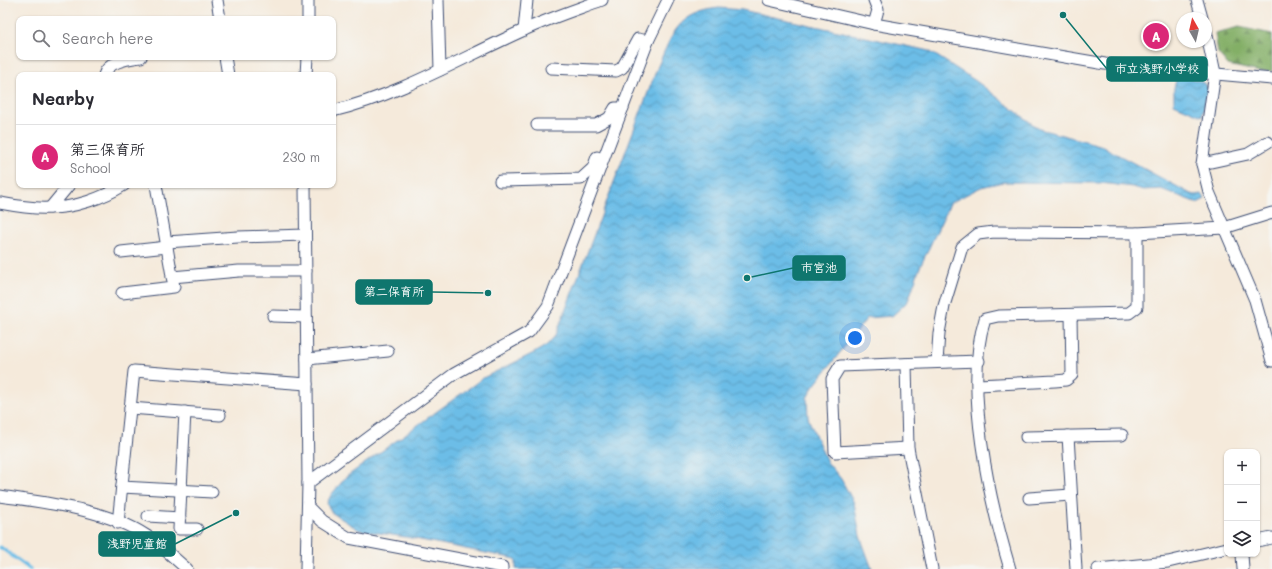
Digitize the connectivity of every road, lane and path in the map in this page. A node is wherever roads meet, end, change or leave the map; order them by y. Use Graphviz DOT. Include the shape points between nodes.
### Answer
graph roads {
  1 [pos="217,0"];
  2 [pos="308,0"];
  3 [pos="438,0"];
  4 [pos="527,0"];
  5 [pos="602,0"];
  6 [pos="668,0"];
  7 [pos="769,0"];
  8 [pos="874,0"];
  9 [pos="1197,0"];
  10 [pos="586,3"];
  11 [pos="1200,12"];
  12 [pos="220,16"];
  13 [pos="308,16"];
  14 [pos="874,24"];
  15 [pos="524,30"];
  16 [pos="648,41"];
  17 [pos="1210,48"];
  18 [pos="124,60"];
  19 [pos="226,60"];
  20 [pos="307,60"];
  21 [pos="552,68"];
  22 [pos="440,70"];
  23 [pos="106,72"];
  24 [pos="228,72"];
  25 [pos="306,72"];
  26 [pos="1215,73"];
  27 [pos="1272,79"];
  28 [pos="623,108"];
  29 [pos="336,110"];
  30 [pos="537,125"];
  31 [pos="1268,142"];
  32 [pos="605,155"];
  33 [pos="1202,164"];
  34 [pos="500,181"];
  35 [pos="67,188"];
  36 [pos="119,188"];
  37 [pos="157,188"];
  38 [pos="305,188"];
  39 [pos="0,204"];
  40 [pos="50,208"];
  41 [pos="1272,213"];
  42 [pos="1224,228"];
  43 [pos="1137,233"];
  44 [pos="305,235"];
  45 [pos="167,244"];
  46 [pos="121,252"];
  47 [pos="306,271"];
  48 [pos="172,277"];
  49 [pos="122,293"];
  50 [pos="1071,315"];
  51 [pos="273,316"];
  52 [pos="306,317"];
  53 [pos="388,351"];
  54 [pos="307,359"];
  55 [pos="979,361"];
  56 [pos="1272,361"];
  57 [pos="937,362"];
  58 [pos="906,364"];
  59 [pos="307,384"];
  60 [pos="978,385"];
  61 [pos="130,408"];
  62 [pos="185,412"];
  63 [pos="220,415"];
  64 [pos="1122,435"];
  65 [pos="1068,436"];
  66 [pos="1026,437"];
  67 [pos="908,448"];
  68 [pos="308,483"];
  69 [pos="122,486"];
  70 [pos="181,490"];
  71 [pos="212,492"];
  72 [pos="1070,495"];
  73 [pos="0,496"];
  74 [pos="1029,498"];
  75 [pos="308,507"];
  76 [pos="148,516"];
  77 [pos="180,518"];
  78 [pos="118,523"];
  79 [pos="197,529"];
  80 [pos="1272,538"];
  81 [pos="1260,540"];
  82 [pos="1224,549"];
  83 [pos="1242,557"];
  84 [pos="187,569"];
  85 [pos="306,569"];
  86 [pos="502,569"];
  87 [pos="932,569"];
  88 [pos="1010,569"];
  89 [pos="1076,569"];
  90 [pos="1098,569"];
  91 [pos="1243,569"];
  1 -- 12 [label="street"];
  2 -- 13 [label="street"];
  3 -- 22 [label="street"];
  4 -- 15 [label="street"];
  5 -- 10 [label="street"];
  6 -- 16 [label="street"];
  7 -- 14 [label="street"];
  8 -- 14 [label="street" via="878,10"];
  9 -- 11 [label="street"];
  10 -- 15 [label="street"];
  14 -- 26 [label="street" via="1105,64 1165,71"];
  15 -- 22 [label="street"];
  16 -- 21 [label="street" via="638,39 622,68 616,71"];
  16 -- 28 [label="street"];
  17 -- 26 [label="street"];
  18 -- 23 [label="street" via="109,66"];
  19 -- 24 [label="street"];
  20 -- 25 [label="street"];
  22 -- 29 [label="street" via="400,89"];
  26 -- 27 [label="street"];
  26 -- 33 [label="street"];
  28 -- 30 [label="street" via="615,108 609,118 596,125"];
  28 -- 32 [label="street"];
  31 -- 33 [label="street" via="1248,154"];
  32 -- 34 [label="street" via="597,156 593,168 581,179"];
  32 -- 68 [label="street" via="548,306 529,332 454,374"];
  33 -- 42 [label="street" via="1209,192"];
  35 -- 40 [label="street"];
  36 -- 40 [label="street" via="78,204"];
  37 -- 45 [label="street"];
  38 -- 44 [label="street"];
  39 -- 40 [label="street"];
  41 -- 42 [label="street"];
  42 -- 43 [label="street"];
  42 -- 56 [label="street" via="1255,300"];
  43 -- 50 [label="street" via="1137,307 1129,313"];
  43 -- 57 [label="street" via="978,234 962,247 944,306"];
  44 -- 45 [label="street" via="238,237"];
  44 -- 47 [label="street"];
  45 -- 46 [label="street"];
  45 -- 48 [label="street"];
  47 -- 48 [label="street" via="239,271"];
  47 -- 52 [label="street"];
  48 -- 49 [label="street" via="174,286"];
  50 -- 55 [label="street" via="998,316 985,319 980,336"];
  50 -- 60 [label="street" via="1072,375 1066,380"];
  51 -- 52 [label="street"];
  52 -- 54 [label="street"];
  53 -- 54 [label="street"];
  54 -- 59 [label="street"];
  55 -- 57 [label="street"];
  55 -- 60 [label="street"];
  57 -- 58 [label="street"];
  58 -- 67 [label="street"];
  58 -- 67 [label="street" via="840,366 832,379 835,452"];
  59 -- 61 [label="street" via="134,371"];
  59 -- 68 [label="street"];
  60 -- 88 [label="street" via="984,461"];
  61 -- 62 [label="street"];
  61 -- 69 [label="street"];
  62 -- 63 [label="street"];
  62 -- 70 [label="street"];
  64 -- 65 [label="street"];
  65 -- 66 [label="street"];
  65 -- 72 [label="street"];
  67 -- 87 [label="street"];
  68 -- 75 [label="street"];
  69 -- 70 [label="street"];
  69 -- 78 [label="street"];
  70 -- 71 [label="street"];
  70 -- 77 [label="street"];
  72 -- 74 [label="street"];
  72 -- 89 [label="street"];
  73 -- 78 [label="street" via="75,508"];
  75 -- 85 [label="street"];
  75 -- 86 [label="street" via="322,521 349,538"];
  76 -- 77 [label="street"];
  77 -- 79 [label="street" via="179,529"];
  78 -- 84 [label="street" via="146,536"];
  80 -- 81 [label="street"];
  82 -- 90 [label="street" via="1168,562"];
  83 -- 91 [label="street"];
}
